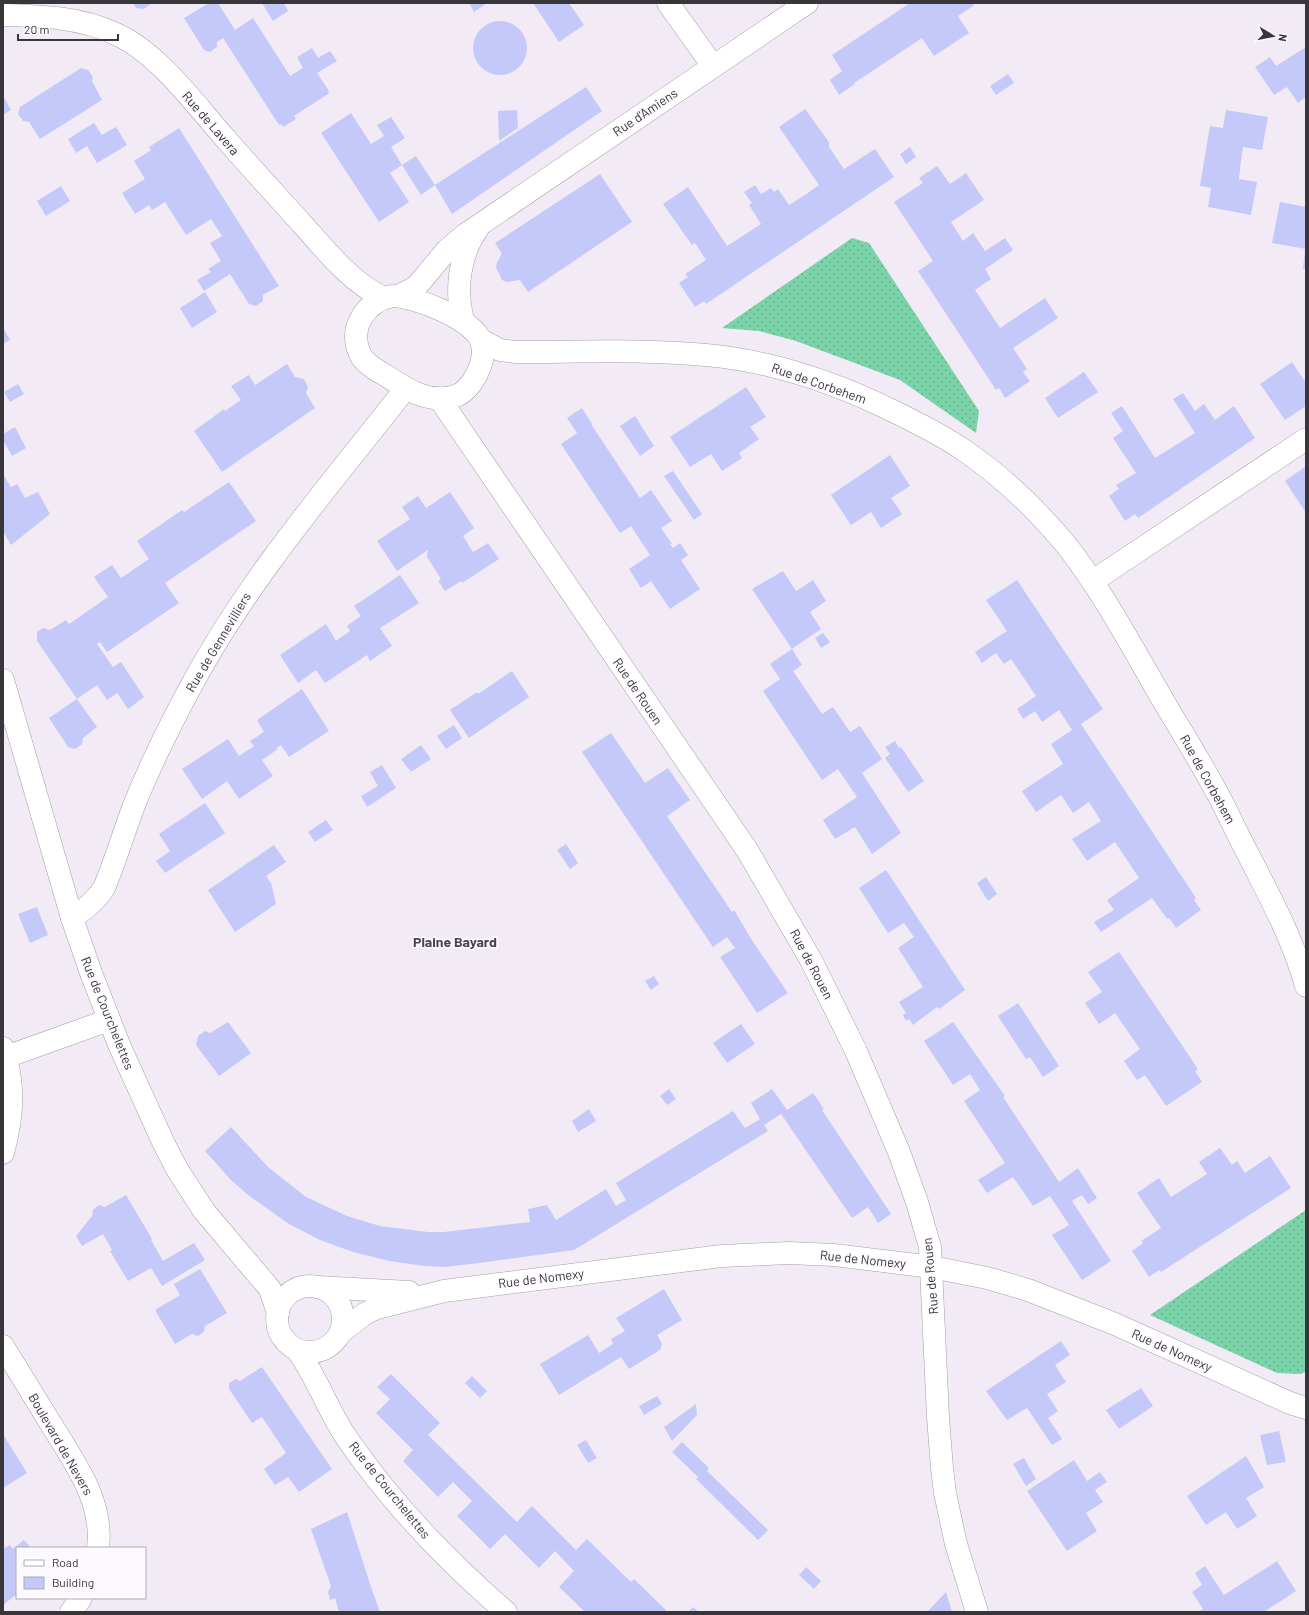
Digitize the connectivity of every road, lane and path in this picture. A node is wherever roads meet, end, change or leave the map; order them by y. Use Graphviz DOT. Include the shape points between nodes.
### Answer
graph roads {
  1 [pos="668,3"];
  2 [pos="807,3"];
  3 [pos="3,15"];
  4 [pos="713,66"];
  5 [pos="484,221"];
  6 [pos="391,297"];
  7 [pos="463,321"];
  8 [pos="481,340"];
  9 [pos="406,388"];
  10 [pos="439,398"];
  11 [pos="1306,439"];
  12 [pos="1093,581"];
  13 [pos="3,680"];
  14 [pos="72,918"];
  15 [pos="1306,986"];
  16 [pos="109,1020"];
  17 [pos="4,1054"];
  18 [pos="3,1153"];
  19 [pos="932,1267"];
  20 [pos="315,1287"];
  21 [pos="444,1291"];
  22 [pos="278,1314"];
  23 [pos="340,1333"];
  24 [pos="3,1346"];
  25 [pos="297,1350"];
  26 [pos="1306,1408"];
  27 [pos="98,1547"];
  28 [pos="80,1599"];
  29 [pos="71,1612"];
  30 [pos="506,1612"];
  31 [pos="977,1612"];
  1 -- 4 [label="street"];
  2 -- 4 [label="street, Rue d'Amiens"];
  3 -- 6 [label="street, Rue de Lavera" via="53,16 75,20 133,43 181,88 325,249 368,289"];
  4 -- 5 [label="street, Rue d'Amiens"];
  5 -- 6 [label="street, Rue d'Amiens" via="447,250 416,287"];
  5 -- 7 [label="street, Rue d'Amiens" via="468,245 461,268 458,290"];
  6 -- 7 [label="street" via="428,305"];
  6 -- 9 [label="street" via="372,305 362,316 357,330 358,347 369,365"];
  7 -- 8 [label="street"];
  8 -- 10 [label="street" via="481,363 470,385 459,394"];
  8 -- 12 [label="street, Rue de Corbehem" via="500,350 516,352 666,352 709,355 782,368 854,392 930,429 989,470 1046,523"];
  9 -- 10 [label="street" via="414,393"];
  9 -- 14 [label="street, Rue de Gennevilliers" via="267,565 233,615 190,687 155,756 104,888 91,904"];
  10 -- 19 [label="street, Rue de Rouen" via="728,821 798,936 856,1051 899,1152 925,1228"];
  11 -- 12 [label="street"];
  12 -- 15 [label="street, Rue de Corbehem" via="1217,792 1279,914 1297,955"];
  13 -- 14 [label="street, Rue de Courchelettes"];
  14 -- 16 [label="street, Rue de Courchelettes"];
  16 -- 17 [label="street"];
  16 -- 22 [label="street, Rue de Courchelettes" via="135,1082 177,1169 204,1211 270,1289"];
  17 -- 18 [label="street" via="12,1097 10,1123"];
  19 -- 21 [label="street, Rue de Nomexy" via="834,1255 743,1254"];
  19 -- 26 [label="street, Rue de Nomexy" via="987,1278 1050,1298"];
  19 -- 31 [label="street, Rue de Rouen" via="938,1417 945,1493 956,1544"];
  20 -- 21 [label="street, Rue de Nomexy" via="406,1292"];
  20 -- 22 [label="street" via="295,1290 284,1300"];
  20 -- 23 [label="street" via="329,1292 339,1304 343,1318"];
  21 -- 23 [label="street, Rue de Nomexy" via="377,1308 366,1313"];
  22 -- 25 [label="street" via="282,1337"];
  23 -- 25 [label="street" via="335,1342 322,1350"];
  24 -- 27 [label="street, Boulevard de Nevers" via="86,1484 96,1510"];
  25 -- 30 [label="street, Rue de Courchelettes" via="309,1366 337,1423 370,1471 448,1559"];
  28 -- 29 [label="street"];
}
